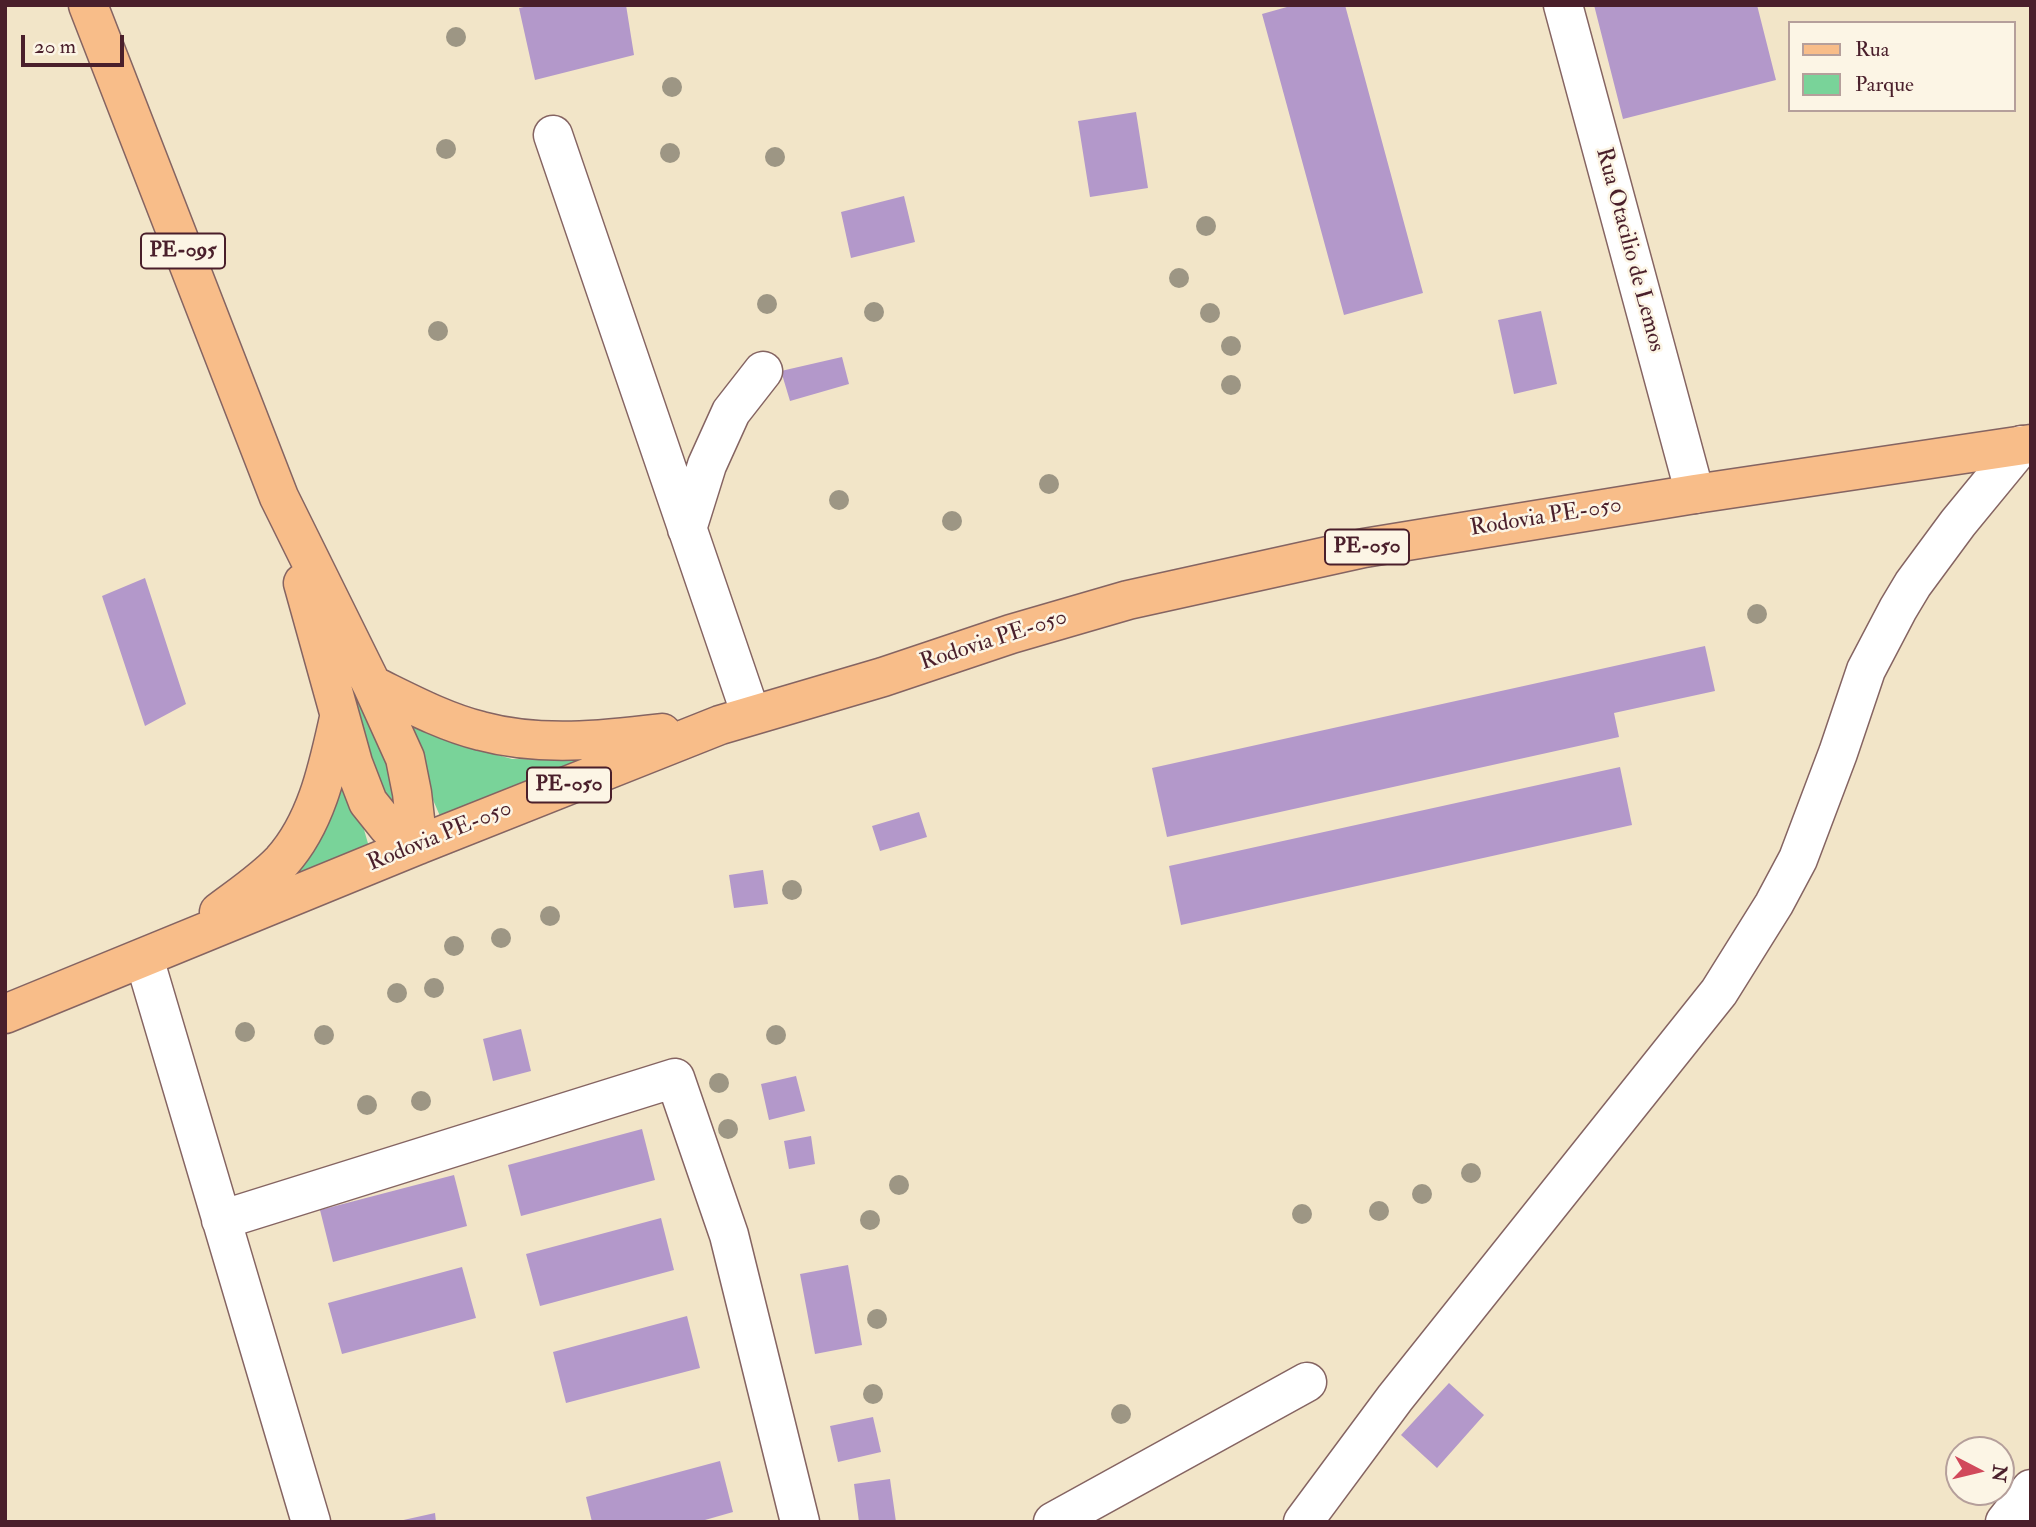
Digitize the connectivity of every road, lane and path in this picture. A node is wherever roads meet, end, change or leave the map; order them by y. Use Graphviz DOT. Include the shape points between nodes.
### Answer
graph roads {
  1 [pos="1563,5"];
  2 [pos="94,7"];
  3 [pos="553,135"];
  4 [pos="763,371"];
  5 [pos="2027,444"];
  6 [pos="1695,494"];
  7 [pos="279,497"];
  8 [pos="687,529"];
  9 [pos="372,685"];
  10 [pos="339,716"];
  11 [pos="736,720"];
  12 [pos="418,845"];
  13 [pos="179,943"];
  14 [pos="144,958"];
  15 [pos="5,1014"];
  16 [pos="221,1220"];
  17 [pos="1307,1382"];
  18 [pos="2031,1489"];
  19 [pos="311,1522"];
  20 [pos="800,1522"];
  21 [pos="1053,1522"];
  22 [pos="1303,1522"];
  23 [pos="2005,1522"];
  1 -- 6 [label="street, Rua Otacilio de Lemos"];
  2 -- 7 [label="main road, PE-095"];
  3 -- 8 [label="street"];
  4 -- 8 [label="street" via="731,412 707,465"];
  5 -- 6 [label="main road, Rodovia PE-050 / PE-050"];
  5 -- 22 [label="street" via="1958,523 1898,609 1866,670 1798,859 1718,992 1395,1398"];
  6 -- 11 [label="main road, Rodovia PE-050 / PE-050" via="1364,548 1128,600"];
  7 -- 9 [label="main road, PE-095"];
  7 -- 10 [label="main road"];
  8 -- 11 [label="street"];
  9 -- 11 [label="main road" via="464,726 529,739 616,739"];
  9 -- 12 [label="main road" via="405,758"];
  10 -- 12 [label="main road" via="368,802 388,827"];
  10 -- 13 [label="main road" via="312,817 283,860"];
  11 -- 12 [label="main road, Rodovia PE-050 / PE-050"];
  12 -- 13 [label="main road, Rodovia PE-050 / PE-050"];
  13 -- 14 [label="main road, Rodovia PE-050 / PE-050"];
  14 -- 15 [label="main road, Rodovia PE-050 / PE-050"];
  14 -- 16 [label="street"];
  16 -- 19 [label="street"];
  16 -- 20 [label="street" via="675,1078 729,1235"];
  17 -- 21 [label="street"];
  18 -- 23 [label="street"];
}
